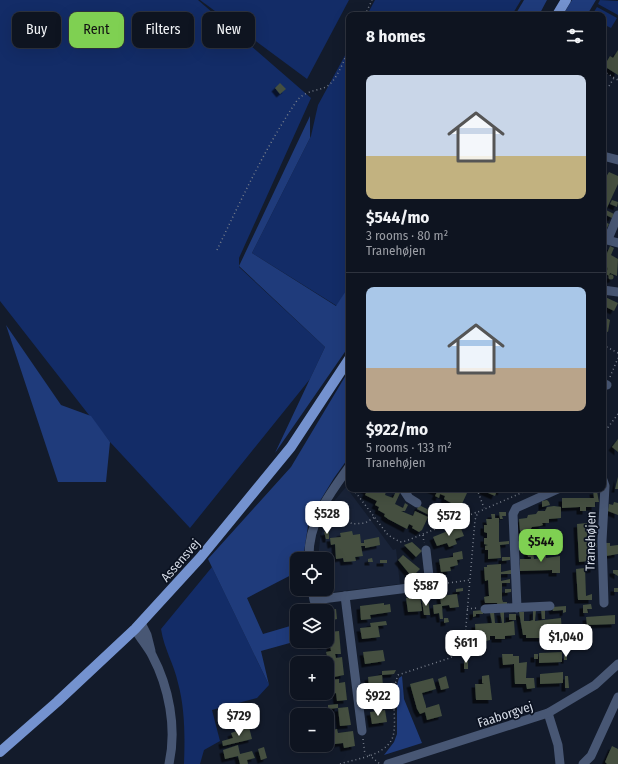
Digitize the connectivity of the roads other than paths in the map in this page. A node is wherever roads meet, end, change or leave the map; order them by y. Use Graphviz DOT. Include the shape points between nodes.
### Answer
graph roads {
  1 [pos="566,0"];
  2 [pos="560,12"];
  3 [pos="606,157"];
  4 [pos="618,160"];
  5 [pos="618,215"];
  6 [pos="606,237"];
  7 [pos="606,239"];
  8 [pos="618,243"];
  9 [pos="606,290"];
  10 [pos="618,292"];
  11 [pos="346,364"];
  12 [pos="346,472"];
  13 [pos="405,492"];
  14 [pos="551,492"];
  15 [pos="605,492"];
  16 [pos="417,503"];
  17 [pos="549,544"];
  18 [pos="515,546"];
  19 [pos="426,550"];
  20 [pos="310,552"];
  21 [pos="440,584"];
  22 [pos="430,585"];
  23 [pos="313,596"];
  24 [pos="345,596"];
  25 [pos="604,603"];
  26 [pos="550,606"];
  27 [pos="517,608"];
  28 [pos="485,610"];
  29 [pos="138,626"];
  30 [pos="618,664"];
  31 [pos="617,702"];
  32 [pos="548,713"];
  33 [pos="362,731"];
  34 [pos="0,752"];
  35 [pos="169,764"];
  36 [pos="388,764"];
  37 [pos="560,764"];
  38 [pos="583,764"];
  1 -- 2 [label="main road"];
  3 -- 4 [label="street"];
  5 -- 6 [label="street"];
  7 -- 8 [label="street"];
  9 -- 10 [label="street"];
  11 -- 29 [label="main road, Assensvej" via="291,448 200,558"];
  12 -- 20 [label="street" via="320,510 312,529"];
  13 -- 16 [label="street"];
  14 -- 18 [label="street" via="516,508 513,514"];
  15 -- 25 [label="street, Tranehøjen" via="602,541"];
  17 -- 18 [label="street"];
  18 -- 27 [label="street"];
  19 -- 22 [label="street"];
  21 -- 22 [label="street"];
  22 -- 24 [label="street"];
  23 -- 24 [label="street" via="314,600"];
  24 -- 33 [label="street"];
  26 -- 27 [label="street"];
  27 -- 28 [label="street"];
  29 -- 34 [label="main road, Assensvej"];
  29 -- 35 [label="street" via="162,679 169,705 172,732"];
  30 -- 32 [label="street, Faaborgvej" via="595,685"];
  31 -- 38 [label="street" via="590,756"];
  32 -- 36 [label="street, Faaborgvej"];
  32 -- 37 [label="street" via="558,745"];
}
